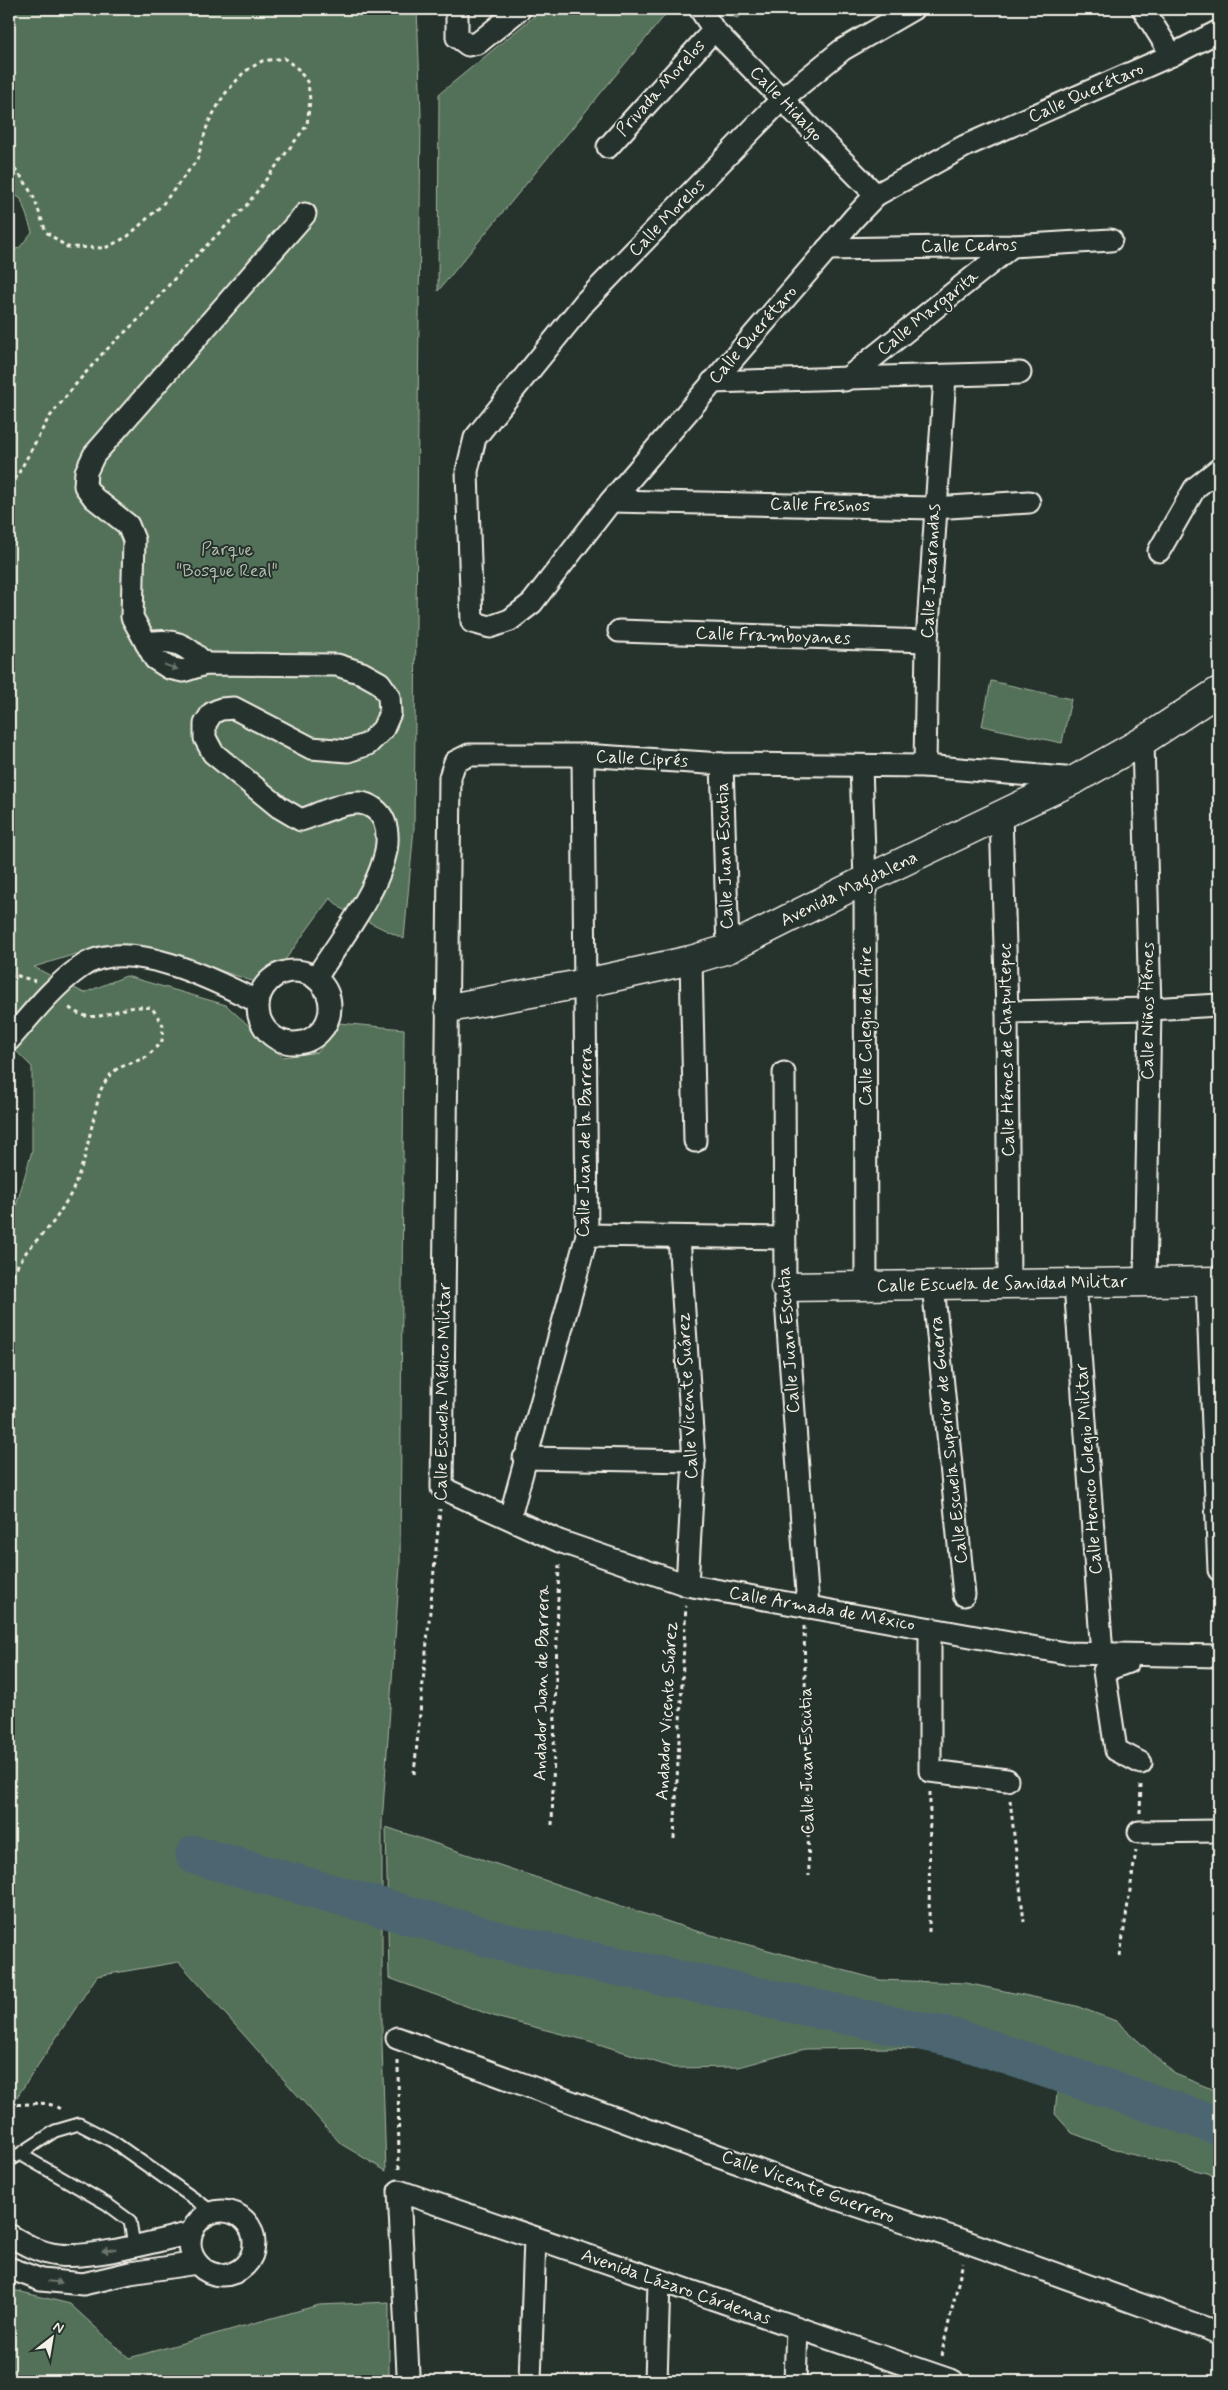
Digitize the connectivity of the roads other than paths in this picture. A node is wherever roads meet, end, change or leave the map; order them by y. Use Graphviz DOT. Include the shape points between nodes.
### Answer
graph roads {
  1 [pos="458,9"];
  2 [pos="520,9"];
  3 [pos="700,9"];
  4 [pos="913,9"];
  5 [pos="1143,9"];
  6 [pos="714,30"];
  7 [pos="1219,31"];
  8 [pos="1172,55"];
  9 [pos="782,100"];
  10 [pos="608,147"];
  11 [pos="876,195"];
  12 [pos="305,214"];
  13 [pos="1111,240"];
  14 [pos="1012,246"];
  15 [pos="827,249"];
  16 [pos="1020,373"];
  17 [pos="945,376"];
  18 [pos="845,380"];
  19 [pos="712,382"];
  20 [pos="1219,469"];
  21 [pos="467,470"];
  22 [pos="611,501"];
  23 [pos="1029,502"];
  24 [pos="934,508"];
  25 [pos="1159,551"];
  26 [pos="619,631"];
  27 [pos="927,641"];
  28 [pos="1219,691"];
  29 [pos="1143,741"];
  30 [pos="584,755"];
  31 [pos="722,764"];
  32 [pos="924,766"];
  33 [pos="861,767"];
  34 [pos="1076,779"];
  35 [pos="1001,815"];
  36 [pos="865,880"];
  37 [pos="728,949"];
  38 [pos="691,960"];
  39 [pos="316,978"];
  40 [pos="586,983"];
  41 [pos="258,1002"];
  42 [pos="1219,1005"];
  43 [pos="449,1008"];
  44 [pos="1150,1009"];
  45 [pos="1007,1012"];
  46 [pos="9,1040"];
  47 [pos="784,1074"];
  48 [pos="695,1141"];
  49 [pos="587,1235"];
  50 [pos="679,1237"];
  51 [pos="784,1238"];
  52 [pos="1213,1281"];
  53 [pos="1145,1282"];
  54 [pos="1009,1284"];
  55 [pos="1075,1284"];
  56 [pos="933,1285"];
  57 [pos="866,1286"];
  58 [pos="785,1287"];
  59 [pos="524,1458"];
  60 [pos="694,1461"];
  61 [pos="442,1488"];
  62 [pos="510,1518"];
  63 [pos="1219,1570"];
  64 [pos="687,1585"];
  65 [pos="964,1594"];
  66 [pos="806,1616"];
  67 [pos="930,1629"];
  68 [pos="1102,1654"];
  69 [pos="1128,1655"];
  70 [pos="1219,1656"];
  71 [pos="1141,1763"];
  72 [pos="1008,1780"];
  73 [pos="1139,1832"];
  74 [pos="1219,1832"];
  75 [pos="397,2038"];
  76 [pos="20,2154"];
  77 [pos="9,2161"];
  78 [pos="213,2212"];
  79 [pos="191,2233"];
  80 [pos="9,2235"];
  81 [pos="535,2238"];
  82 [pos="134,2245"];
  83 [pos="197,2263"];
  84 [pos="9,2268"];
  85 [pos="659,2282"];
  86 [pos="796,2329"];
  87 [pos="1219,2333"];
  88 [pos="408,2373"];
  89 [pos="942,2379"];
  90 [pos="530,2381"];
  91 [pos="656,2381"];
  92 [pos="795,2381"];
  1 -- 2 [label="street" via="457,37 468,45 478,43"];
  3 -- 6 [label="street, Calle Hidalgo"];
  4 -- 9 [label="street, Calle Morelos" via="842,50"];
  5 -- 8 [label="street"];
  6 -- 9 [label="street, Calle Hidalgo"];
  6 -- 10 [label="street, Privada Morelos"];
  7 -- 8 [label="street, Calle Querétaro"];
  8 -- 11 [label="street, Calle Querétaro" via="965,146"];
  9 -- 11 [label="street, Calle Hidalgo"];
  9 -- 21 [label="street, Calle Morelos" via="585,302 476,438"];
  11 -- 15 [label="street, Calle Querétaro"];
  12 -- 39 [label="street" via="94,455 86,472 85,486 94,498 128,525 134,540 132,617 146,643 163,640 178,643 195,652 205,664 337,665 380,683 390,696 390,712 382,729 368,744 348,751 311,748 234,708 212,713 205,724 205,738 213,754 279,807 301,820 361,803 382,815 388,832 387,852 378,879"];
  13 -- 14 [label="street, Calle Cedros"];
  14 -- 15 [label="street, Calle Cedros"];
  14 -- 18 [label="street, Calle Margarita"];
  15 -- 19 [label="street, Calle Querétaro"];
  16 -- 17 [label="street"];
  17 -- 18 [label="street"];
  17 -- 24 [label="street, Calle Jacarandas"];
  18 -- 19 [label="street"];
  19 -- 22 [label="street, Calle Querétaro"];
  20 -- 25 [label="street" via="1195,488"];
  21 -- 22 [label="street, Calle Querétaro" via="472,622 490,628 510,620 532,604"];
  22 -- 24 [label="street, Calle Fresnos"];
  23 -- 24 [label="street, Calle Fresnos"];
  24 -- 27 [label="street, Calle Jacarandas"];
  26 -- 27 [label="street, Calle Framboyanes"];
  27 -- 32 [label="street, Calle Jacarandas"];
  28 -- 29 [label="main road, Avenida Magdalena"];
  29 -- 34 [label="main road, Avenida Magdalena"];
  29 -- 44 [label="street, Calle Niños Héroes"];
  30 -- 31 [label="street, Calle Ciprés"];
  30 -- 40 [label="street, Calle Juan de la Barrera"];
  30 -- 43 [label="street, Calle Ciprés" via="468,755 455,762 450,777"];
  31 -- 33 [label="street, Calle Ciprés"];
  31 -- 37 [label="street, Calle Juan Escutia"];
  32 -- 33 [label="street, Calle Ciprés"];
  32 -- 34 [label="street, Calle Ciprés"];
  33 -- 36 [label="street, Calle Colegio del Aire"];
  34 -- 35 [label="main road, Avenida Magdalena"];
  35 -- 36 [label="main road, Avenida Magdalena"];
  35 -- 45 [label="street, Calle Héroes de Chapultepec"];
  36 -- 37 [label="main road, Avenida Magdalena"];
  36 -- 57 [label="street, Calle Colegio del Aire"];
  37 -- 38 [label="main road, Avenida Magdalena"];
  38 -- 40 [label="main road, Avenida Magdalena"];
  38 -- 48 [label="street"];
  39 -- 41 [label="street" via="292,970 280,973 266,985"];
  39 -- 41 [label="street" via="330,998 330,1011 324,1028 311,1039 289,1043 278,1040 262,1024"];
  40 -- 43 [label="main road, Avenida Magdalena"];
  40 -- 49 [label="street, Calle Juan de la Barrera"];
  41 -- 46 [label="street" via="186,970 156,961 125,956 103,958 82,966"];
  42 -- 44 [label="street"];
  43 -- 61 [label="street, Calle Escuela Médico Militar"];
  44 -- 45 [label="street"];
  44 -- 53 [label="street, Calle Niños Héroes"];
  45 -- 54 [label="street, Calle Héroes de Chapultepec"];
  47 -- 51 [label="street, Calle Juan Escutia"];
  49 -- 50 [label="street"];
  49 -- 59 [label="street, Calle Juan de la Barrera"];
  50 -- 51 [label="street"];
  50 -- 60 [label="street, Calle Vicente Suárez"];
  51 -- 58 [label="street, Calle Juan Escutia"];
  52 -- 53 [label="main road, Calle Escuela de Sanidad Militar"];
  52 -- 63 [label="street"];
  53 -- 55 [label="main road, Calle Escuela de Sanidad Militar"];
  54 -- 55 [label="main road, Calle Escuela de Sanidad Militar"];
  54 -- 56 [label="main road, Calle Escuela de Sanidad Militar"];
  55 -- 68 [label="street, Calle Heroico Colegio Militar"];
  56 -- 57 [label="main road, Calle Escuela de Sanidad Militar"];
  56 -- 65 [label="street, Calle Escuela Superior de Guerra"];
  57 -- 58 [label="main road, Calle Escuela de Sanidad Militar"];
  58 -- 66 [label="street, Calle Juan Escutia"];
  59 -- 60 [label="street"];
  59 -- 62 [label="street, Calle Juan de la Barrera"];
  60 -- 64 [label="street, Calle Vicente Suárez"];
  61 -- 62 [label="street, Calle Armada de México"];
  62 -- 64 [label="street, Calle Armada de México" via="560,1541"];
  64 -- 66 [label="street, Calle Armada de México"];
  66 -- 67 [label="street, Calle Armada de México" via="847,1614"];
  67 -- 68 [label="street, Calle Armada de México" via="1065,1653"];
  67 -- 72 [label="street" via="930,1771"];
  68 -- 69 [label="street, Calle Armada de México"];
  69 -- 70 [label="street, Calle Armada de México"];
  69 -- 71 [label="street" via="1128,1662 1104,1671 1116,1750"];
  73 -- 74 [label="street"];
  75 -- 87 [label="street, Calle Vicente Guerrero" via="834,2198"];
  76 -- 77 [label="lane"];
  76 -- 78 [label="lane" via="55,2131 79,2124 112,2141"];
  76 -- 82 [label="lane" via="130,2221"];
  78 -- 79 [label="street" via="204,2216"];
  78 -- 83 [label="street" via="224,2210 244,2219 254,2237 254,2248 245,2266 226,2275 210,2272"];
  79 -- 82 [label="street"];
  79 -- 83 [label="street" via="191,2249"];
  82 -- 80 [label="street, one-way" via="58,2255 28,2246"];
  81 -- 85 [label="street, Avenida Lázaro Cárdenas"];
  81 -- 88 [label="street, Avenida Lázaro Cárdenas" via="399,2191"];
  81 -- 90 [label="street"];
  84 -- 83 [label="street, one-way" via="41,2280 83,2284"];
  85 -- 86 [label="street, Avenida Lázaro Cárdenas"];
  85 -- 91 [label="street"];
  86 -- 89 [label="street, Avenida Lázaro Cárdenas"];
  86 -- 92 [label="street"];
}
